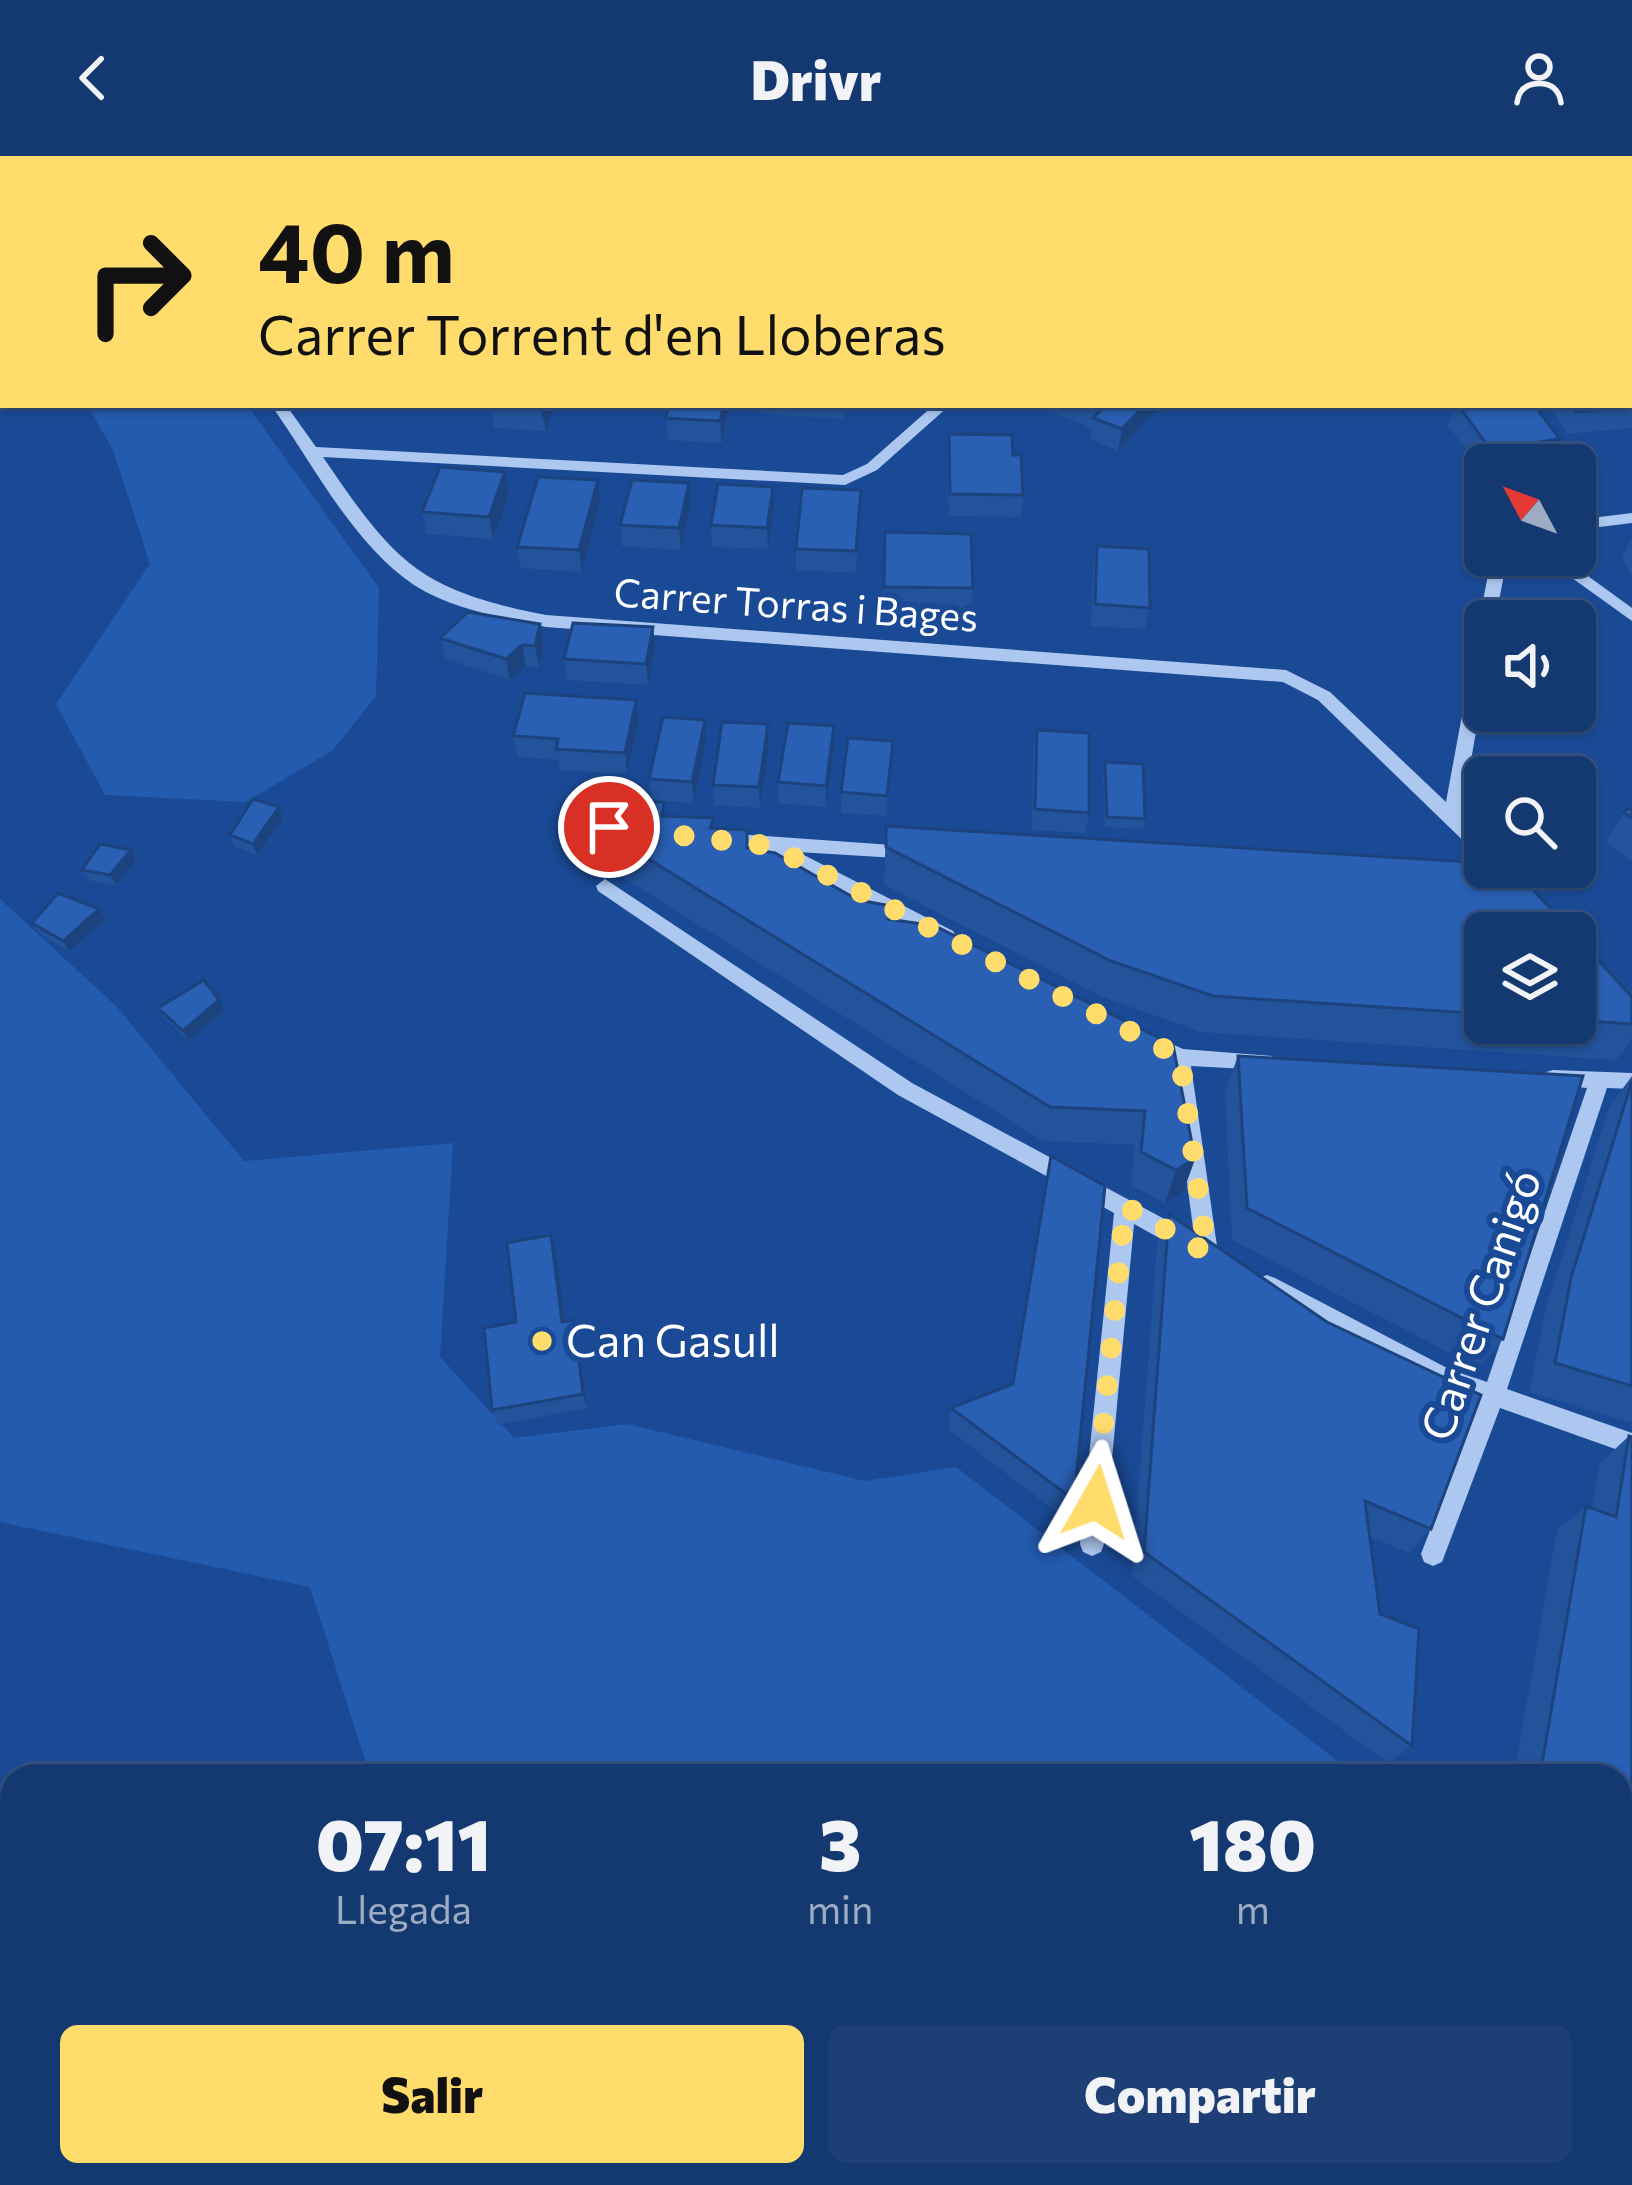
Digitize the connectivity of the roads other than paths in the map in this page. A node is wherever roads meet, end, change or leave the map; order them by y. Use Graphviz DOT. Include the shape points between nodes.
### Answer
graph roads {
  1 [pos="280,408"];
  2 [pos="940,408"];
  3 [pos="315,452"];
  4 [pos="1632,518"];
  5 [pos="1596,522"];
  6 [pos="1577,576"];
  7 [pos="1632,616"];
  8 [pos="1467,732"];
  9 [pos="1451,818"];
  10 [pos="1464,830"];
  11 [pos="701,838"];
  12 [pos="771,846"];
  13 [pos="934,853"];
  14 [pos="605,886"];
  15 [pos="975,952"];
  16 [pos="1139,1036"];
  17 [pos="1180,1057"];
  18 [pos="1296,1064"];
  19 [pos="1529,1077"];
  20 [pos="1599,1081"];
  21 [pos="1632,1082"];
  22 [pos="1125,1206"];
  23 [pos="1226,1263"];
  24 [pos="1494,1395"];
  25 [pos="1632,1444"];
  26 [pos="1091,1544"];
  27 [pos="1433,1555"];
  1 -- 3 [label="street, Carrer Torras i Bages"];
  2 -- 3 [label="street" via="872,467 845,480"];
  3 -- 9 [label="street, Carrer Torras i Bages" via="388,555 422,582 477,607 546,622 1286,676 1324,696"];
  4 -- 5 [label="street"];
  6 -- 7 [label="street"];
  8 -- 9 [label="street"];
  9 -- 10 [label="street"];
  11 -- 12 [label="street"];
  12 -- 13 [label="street"];
  12 -- 15 [label="street"];
  14 -- 22 [label="street" via="905,1089"];
  16 -- 17 [label="street"];
  17 -- 18 [label="street"];
  17 -- 23 [label="street"];
  19 -- 20 [label="street"];
  20 -- 21 [label="street"];
  20 -- 24 [label="street, Carrer Canigó"];
  22 -- 23 [label="street"];
  22 -- 26 [label="street"];
  23 -- 24 [label="street" via="1442,1377"];
  24 -- 25 [label="street"];
  24 -- 27 [label="street, Carrer Canigó"];
}
